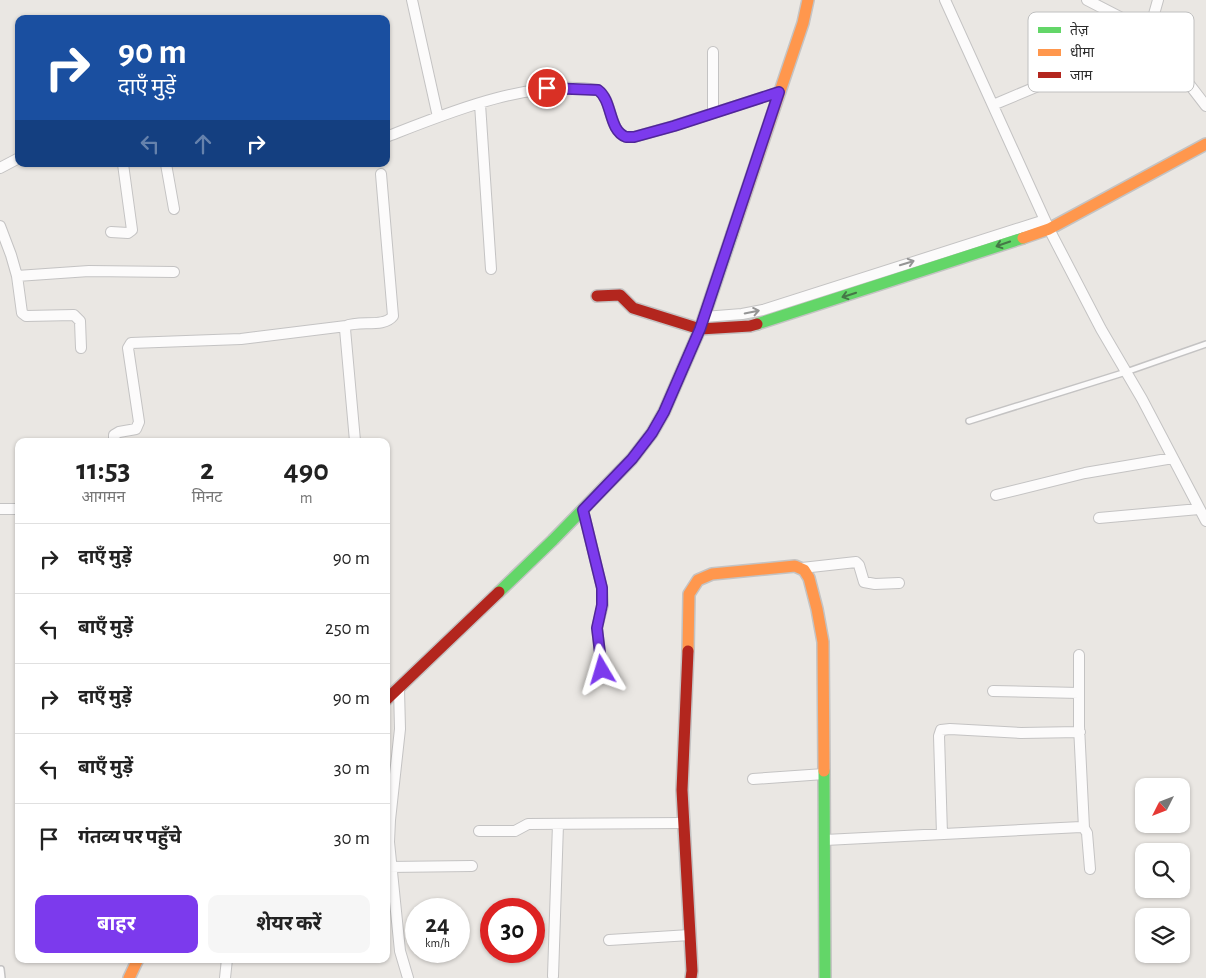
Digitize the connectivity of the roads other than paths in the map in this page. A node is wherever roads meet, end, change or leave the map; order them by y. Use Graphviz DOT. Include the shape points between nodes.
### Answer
graph roads {
  1 [pos="412,0"];
  2 [pos="808,0"];
  3 [pos="944,0"];
  4 [pos="1087,0"];
  5 [pos="1109,12"];
  6 [pos="713,52"];
  7 [pos="1028,89"];
  8 [pos="1194,91"];
  9 [pos="779,92"];
  10 [pos="480,104"];
  11 [pos="993,105"];
  12 [pos="1206,106"];
  13 [pos="713,113"];
  14 [pos="438,117"];
  15 [pos="390,135"];
  16 [pos="1206,144"];
  17 [pos="15,160"];
  18 [pos="123,167"];
  19 [pos="167,167"];
  20 [pos="0,168"];
  21 [pos="381,174"];
  22 [pos="174,209"];
  23 [pos="1047,224"];
  24 [pos="0,226"];
  25 [pos="111,232"];
  26 [pos="491,269"];
  27 [pos="174,272"];
  28 [pos="876,273"];
  29 [pos="17,276"];
  30 [pos="880,285"];
  31 [pos="597,296"];
  32 [pos="704,317"];
  33 [pos="346,326"];
  34 [pos="700,329"];
  35 [pos="1206,344"];
  36 [pos="81,348"];
  37 [pos="1126,372"];
  38 [pos="969,422"];
  39 [pos="114,438"];
  40 [pos="355,438"];
  41 [pos="1173,458"];
  42 [pos="996,495"];
  43 [pos="0,509"];
  44 [pos="1200,509"];
  45 [pos="15,510"];
  46 [pos="583,510"];
  47 [pos="1099,518"];
  48 [pos="1206,521"];
  49 [pos="802,568"];
  50 [pos="899,583"];
  51 [pos="1079,655"];
  52 [pos="602,670"];
  53 [pos="399,689"];
  54 [pos="993,691"];
  55 [pos="1079,693"];
  56 [pos="390,697"];
  57 [pos="1080,732"];
  58 [pos="824,774"];
  59 [pos="753,779"];
  60 [pos="683,823"];
  61 [pos="558,824"];
  62 [pos="1084,828"];
  63 [pos="479,831"];
  64 [pos="942,834"];
  65 [pos="825,840"];
  66 [pos="472,866"];
  67 [pos="390,868"];
  68 [pos="1090,869"];
  69 [pos="690,935"];
  70 [pos="609,940"];
  71 [pos="136,963"];
  72 [pos="227,963"];
  73 [pos="1,969"];
  74 [pos="552,976"];
  75 [pos="2,978"];
  76 [pos="128,978"];
  77 [pos="225,978"];
  78 [pos="408,978"];
  79 [pos="691,978"];
  80 [pos="825,978"];
  1 -- 14 [label="street"];
  2 -- 9 [label="street"];
  3 -- 11 [label="street"];
  4 -- 5 [label="street"];
  6 -- 13 [label="street"];
  7 -- 11 [label="street"];
  8 -- 12 [label="street"];
  9 -- 13 [label="street"];
  9 -- 32 [label="street"];
  10 -- 13 [label="street" via="547,88 598,90 617,130 626,137"];
  10 -- 14 [label="street"];
  10 -- 26 [label="street"];
  11 -- 23 [label="street"];
  14 -- 15 [label="street"];
  16 -- 23 [label="street"];
  17 -- 20 [label="street"];
  18 -- 25 [label="street" via="132,230 128,233"];
  19 -- 22 [label="street"];
  21 -- 33 [label="street" via="393,316 387,321"];
  28 -- 23 [label="street, one-way"];
  23 -- 30 [label="street, one-way"];
  23 -- 37 [label="street"];
  24 -- 29 [label="street"];
  27 -- 29 [label="street" via="89,271"];
  28 -- 30 [label="street"];
  32 -- 28 [label="street, one-way" via="763,310"];
  29 -- 36 [label="street" via="24,315 74,315 80,321"];
  30 -- 34 [label="street, one-way" via="750,326"];
  31 -- 34 [label="street" via="620,295 633,308"];
  32 -- 34 [label="street"];
  33 -- 39 [label="street" via="241,339 131,343 128,348 140,422 136,429 117,433"];
  33 -- 40 [label="street"];
  34 -- 46 [label="street" via="652,433"];
  35 -- 37 [label="lane"];
  37 -- 38 [label="lane"];
  37 -- 41 [label="street"];
  41 -- 42 [label="street" via="1085,473"];
  41 -- 44 [label="street"];
  43 -- 45 [label="street"];
  44 -- 47 [label="street"];
  44 -- 48 [label="street"];
  46 -- 52 [label="street" via="602,588 597,628"];
  46 -- 53 [label="street"];
  49 -- 50 [label="street" via="856,562 864,582"];
  49 -- 58 [label="street" via="810,582 824,649"];
  49 -- 60 [label="street" via="712,574 692,584 688,603"];
  51 -- 55 [label="street"];
  53 -- 56 [label="street"];
  53 -- 67 [label="street" via="400,729 390,820"];
  54 -- 55 [label="street"];
  55 -- 57 [label="street"];
  57 -- 62 [label="street"];
  57 -- 64 [label="street" via="941,730"];
  58 -- 59 [label="street"];
  58 -- 65 [label="street"];
  60 -- 61 [label="street"];
  60 -- 69 [label="street"];
  61 -- 63 [label="street" via="528,824 515,831"];
  61 -- 74 [label="street"];
  62 -- 64 [label="street"];
  62 -- 68 [label="street"];
  64 -- 65 [label="street"];
  65 -- 80 [label="street"];
  66 -- 67 [label="street"];
  67 -- 78 [label="street" via="400,951"];
  69 -- 70 [label="street"];
  69 -- 79 [label="street"];
  71 -- 76 [label="street"];
  72 -- 77 [label="street"];
  73 -- 75 [label="lane"];
}
